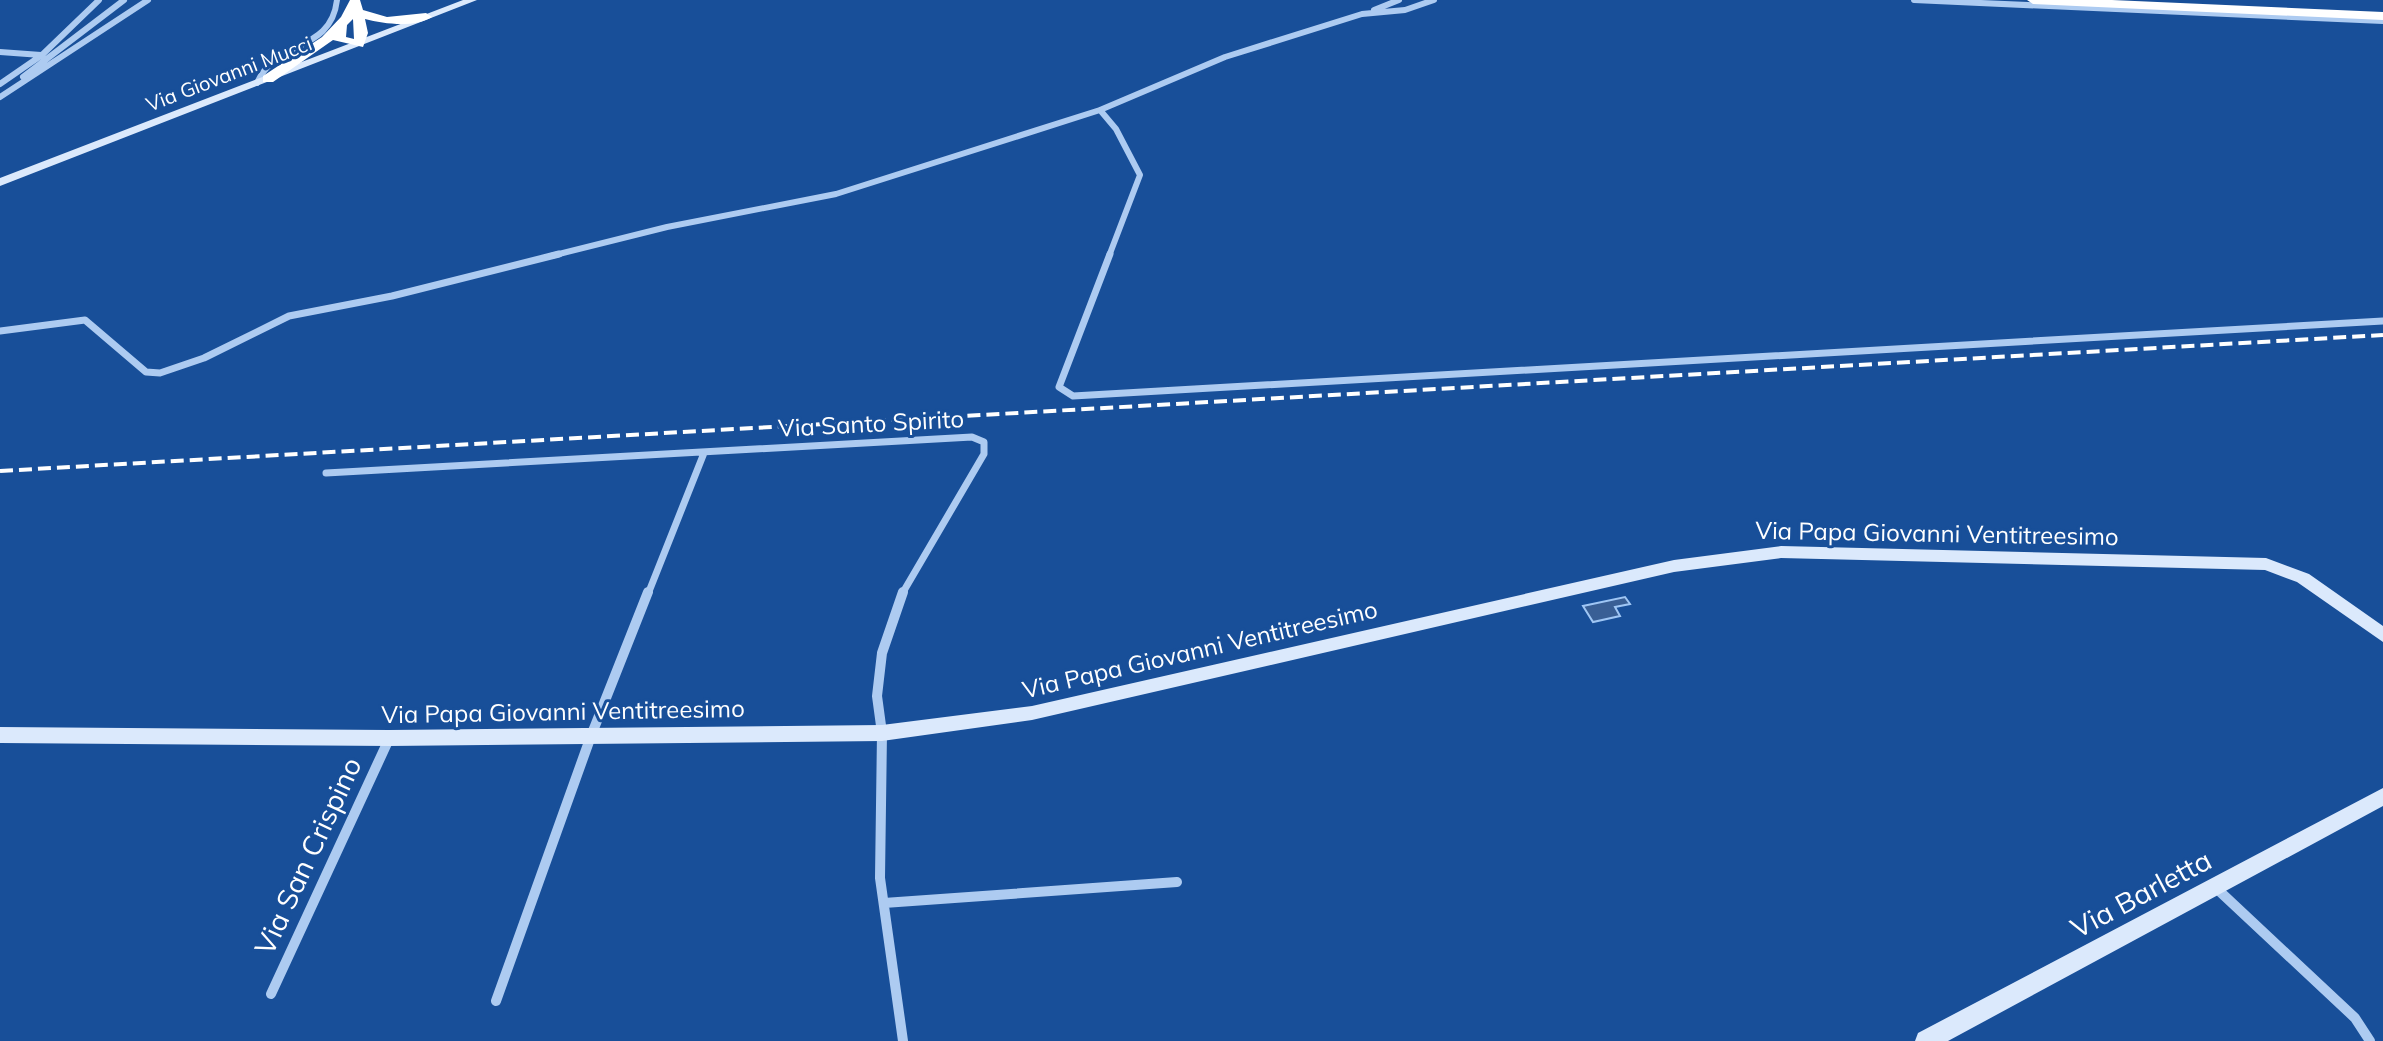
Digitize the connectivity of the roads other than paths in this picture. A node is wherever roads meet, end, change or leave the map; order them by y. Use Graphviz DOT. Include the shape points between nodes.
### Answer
graph roads {
  1 [pos="99,0"];
  2 [pos="124,0"];
  3 [pos="148,0"];
  4 [pos="337,0"];
  5 [pos="472,0"];
  6 [pos="1399,0"];
  7 [pos="1434,0"];
  8 [pos="1914,0"];
  9 [pos="2033,0"];
  10 [pos="2100,0"];
  11 [pos="355,7"];
  12 [pos="1362,14"];
  13 [pos="426,17"];
  14 [pos="2383,17"];
  15 [pos="342,27"];
  16 [pos="359,44"];
  17 [pos="0,52"];
  18 [pos="42,55"];
  19 [pos="263,81"];
  20 [pos="0,84"];
  21 [pos="0,94"];
  22 [pos="1100,110"];
  23 [pos="0,182"];
  24 [pos="2383,321"];
  25 [pos="0,331"];
  26 [pos="704,453"];
  27 [pos="326,473"];
  28 [pos="2383,635"];
  29 [pos="882,733"];
  30 [pos="0,735"];
  31 [pos="591,736"];
  32 [pos="389,738"];
  33 [pos="2383,796"];
  34 [pos="1177,882"];
  35 [pos="2214,886"];
  36 [pos="884,903"];
  37 [pos="271,994"];
  38 [pos="496,1001"];
  39 [pos="903,1041"];
  40 [pos="1926,1041"];
  41 [pos="2370,1041"];
  1 -- 18 [label="street"];
  2 -- 21 [label="street"];
  3 -- 21 [label="street"];
  4 -- 19 [label="street" via="336,15 325,32 269,63"];
  5 -- 13 [label="street, Via Giovanni Mucci"];
  6 -- 12 [label="street"];
  7 -- 12 [label="street" via="1405,10"];
  8 -- 14 [label="street"];
  9 -- 14 [label="highway"];
  10 -- 14 [label="highway"];
  11 -- 13 [label="highway" via="387,21"];
  11 -- 15 [label="highway"];
  11 -- 16 [label="highway" via="362,33"];
  12 -- 22 [label="street" via="1225,57"];
  13 -- 16 [label="street, Via Giovanni Mucci"];
  15 -- 16 [label="highway" via="339,39"];
  15 -- 19 [label="highway"];
  16 -- 19 [label="street, Via Giovanni Mucci"];
  17 -- 18 [label="street"];
  18 -- 20 [label="street"];
  19 -- 23 [label="street, Via Giovanni Mucci"];
  22 -- 24 [label="street" via="1140,175 1059,387 1073,396"];
  22 -- 25 [label="street" via="836,194 667,227 392,296 289,316 204,358 160,373 146,372 85,320"];
  26 -- 27 [label="street, Via Santo Spirito"];
  26 -- 29 [label="street, Via Santo Spirito" via="972,437 984,442 984,454 900,598 882,653 877,696"];
  26 -- 31 [label="street"];
  28 -- 29 [label="street, Via Papa Giovanni Ventitreesimo" via="2303,578 2266,564 1752,554 1674,566 1032,713"];
  29 -- 31 [label="street, Via Papa Giovanni Ventitreesimo"];
  29 -- 36 [label="street, Via Santo Spirito"];
  30 -- 32 [label="street, Via Papa Giovanni Ventitreesimo"];
  31 -- 32 [label="street, Via Papa Giovanni Ventitreesimo"];
  31 -- 38 [label="street"];
  32 -- 37 [label="street, Via San Crispino"];
  33 -- 35 [label="street, Via Barletta"];
  34 -- 36 [label="street"];
  35 -- 40 [label="street, Via Barletta"];
  35 -- 41 [label="street" via="2355,1018"];
  36 -- 39 [label="street, Via Santo Spirito"];
}
